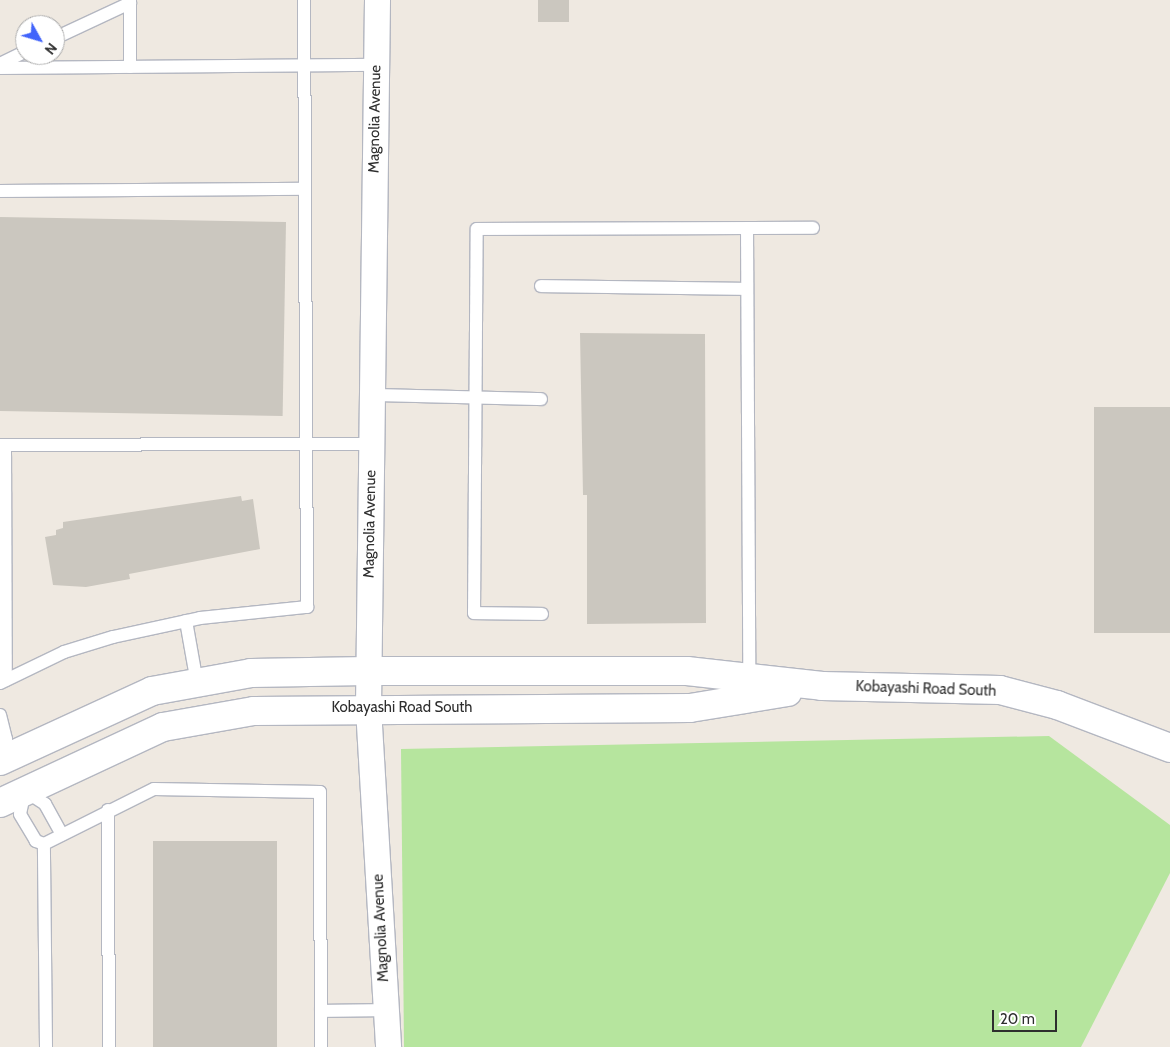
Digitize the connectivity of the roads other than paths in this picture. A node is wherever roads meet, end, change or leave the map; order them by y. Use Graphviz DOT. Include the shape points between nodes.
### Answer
graph roads {
  1 [pos="304,0"];
  2 [pos="377,0"];
  3 [pos="130,1"];
  4 [pos="65,33"];
  5 [pos="15,57"];
  6 [pos="0,64"];
  7 [pos="376,65"];
  8 [pos="304,66"];
  9 [pos="130,67"];
  10 [pos="0,68"];
  11 [pos="304,189"];
  12 [pos="0,191"];
  13 [pos="746,228"];
  14 [pos="813,228"];
  15 [pos="541,286"];
  16 [pos="747,289"];
  17 [pos="372,395"];
  18 [pos="476,398"];
  19 [pos="541,399"];
  20 [pos="371,444"];
  21 [pos="3,445"];
  22 [pos="304,445"];
  23 [pos="542,614"];
  24 [pos="186,621"];
  25 [pos="368,671"];
  26 [pos="749,678"];
  27 [pos="3,681"];
  28 [pos="197,683"];
  29 [pos="822,686"];
  30 [pos="368,708"];
  31 [pos="0,716"];
  32 [pos="1170,748"];
  33 [pos="0,761"];
  34 [pos="25,792"];
  35 [pos="0,803"];
  36 [pos="108,810"];
  37 [pos="62,835"];
  38 [pos="44,844"];
  39 [pos="386,1010"];
  40 [pos="321,1011"];
  41 [pos="46,1047"];
  42 [pos="109,1047"];
  43 [pos="321,1047"];
  44 [pos="388,1047"];
  1 -- 8 [label="lane"];
  2 -- 7 [label="street, Magnolia Avenue"];
  3 -- 4 [label="lane"];
  3 -- 9 [label="lane"];
  5 -- 6 [label="lane"];
  7 -- 8 [label="lane"];
  7 -- 17 [label="street, Magnolia Avenue"];
  8 -- 9 [label="lane"];
  8 -- 11 [label="lane"];
  9 -- 10 [label="lane"];
  11 -- 12 [label="lane"];
  11 -- 22 [label="lane"];
  13 -- 14 [label="lane"];
  13 -- 16 [label="lane"];
  13 -- 18 [label="lane" via="477,229"];
  15 -- 16 [label="lane"];
  16 -- 26 [label="lane"];
  17 -- 18 [label="lane"];
  17 -- 20 [label="street, Magnolia Avenue"];
  18 -- 19 [label="lane"];
  18 -- 23 [label="lane" via="474,613"];
  20 -- 22 [label="lane"];
  20 -- 25 [label="street, Magnolia Avenue"];
  21 -- 22 [label="lane"];
  21 -- 27 [label="lane"];
  22 -- 24 [label="lane" via="307,607"];
  24 -- 27 [label="lane" via="64,652"];
  24 -- 28 [label="lane"];
  25 -- 26 [label="street, Kobayashi Road South" via="687,671"];
  25 -- 28 [label="street, Kobayashi Road South" via="250,674"];
  25 -- 30 [label="street, Magnolia Avenue"];
  26 -- 29 [label="street, Kobayashi Road South"];
  28 -- 33 [label="street, Kobayashi Road South" via="152,691"];
  29 -- 30 [label="street, Kobayashi Road South" via="690,708"];
  29 -- 32 [label="street, Kobayashi Road South" via="1000,690 1057,705"];
  30 -- 34 [label="street, Kobayashi Road South" via="254,711 163,726"];
  30 -- 39 [label="street, Magnolia Avenue"];
  31 -- 33 [label="lane" via="6,739"];
  33 -- 34 [label="street"];
  34 -- 35 [label="street, Kobayashi Road South"];
  34 -- 37 [label="lane" via="45,804"];
  34 -- 38 [label="lane" via="20,814 36,841"];
  36 -- 37 [label="lane"];
  36 -- 40 [label="lane" via="154,789 320,792"];
  36 -- 42 [label="lane"];
  37 -- 38 [label="lane"];
  38 -- 41 [label="lane"];
  39 -- 40 [label="lane"];
  39 -- 44 [label="street, Magnolia Avenue"];
  40 -- 43 [label="lane"];
}
